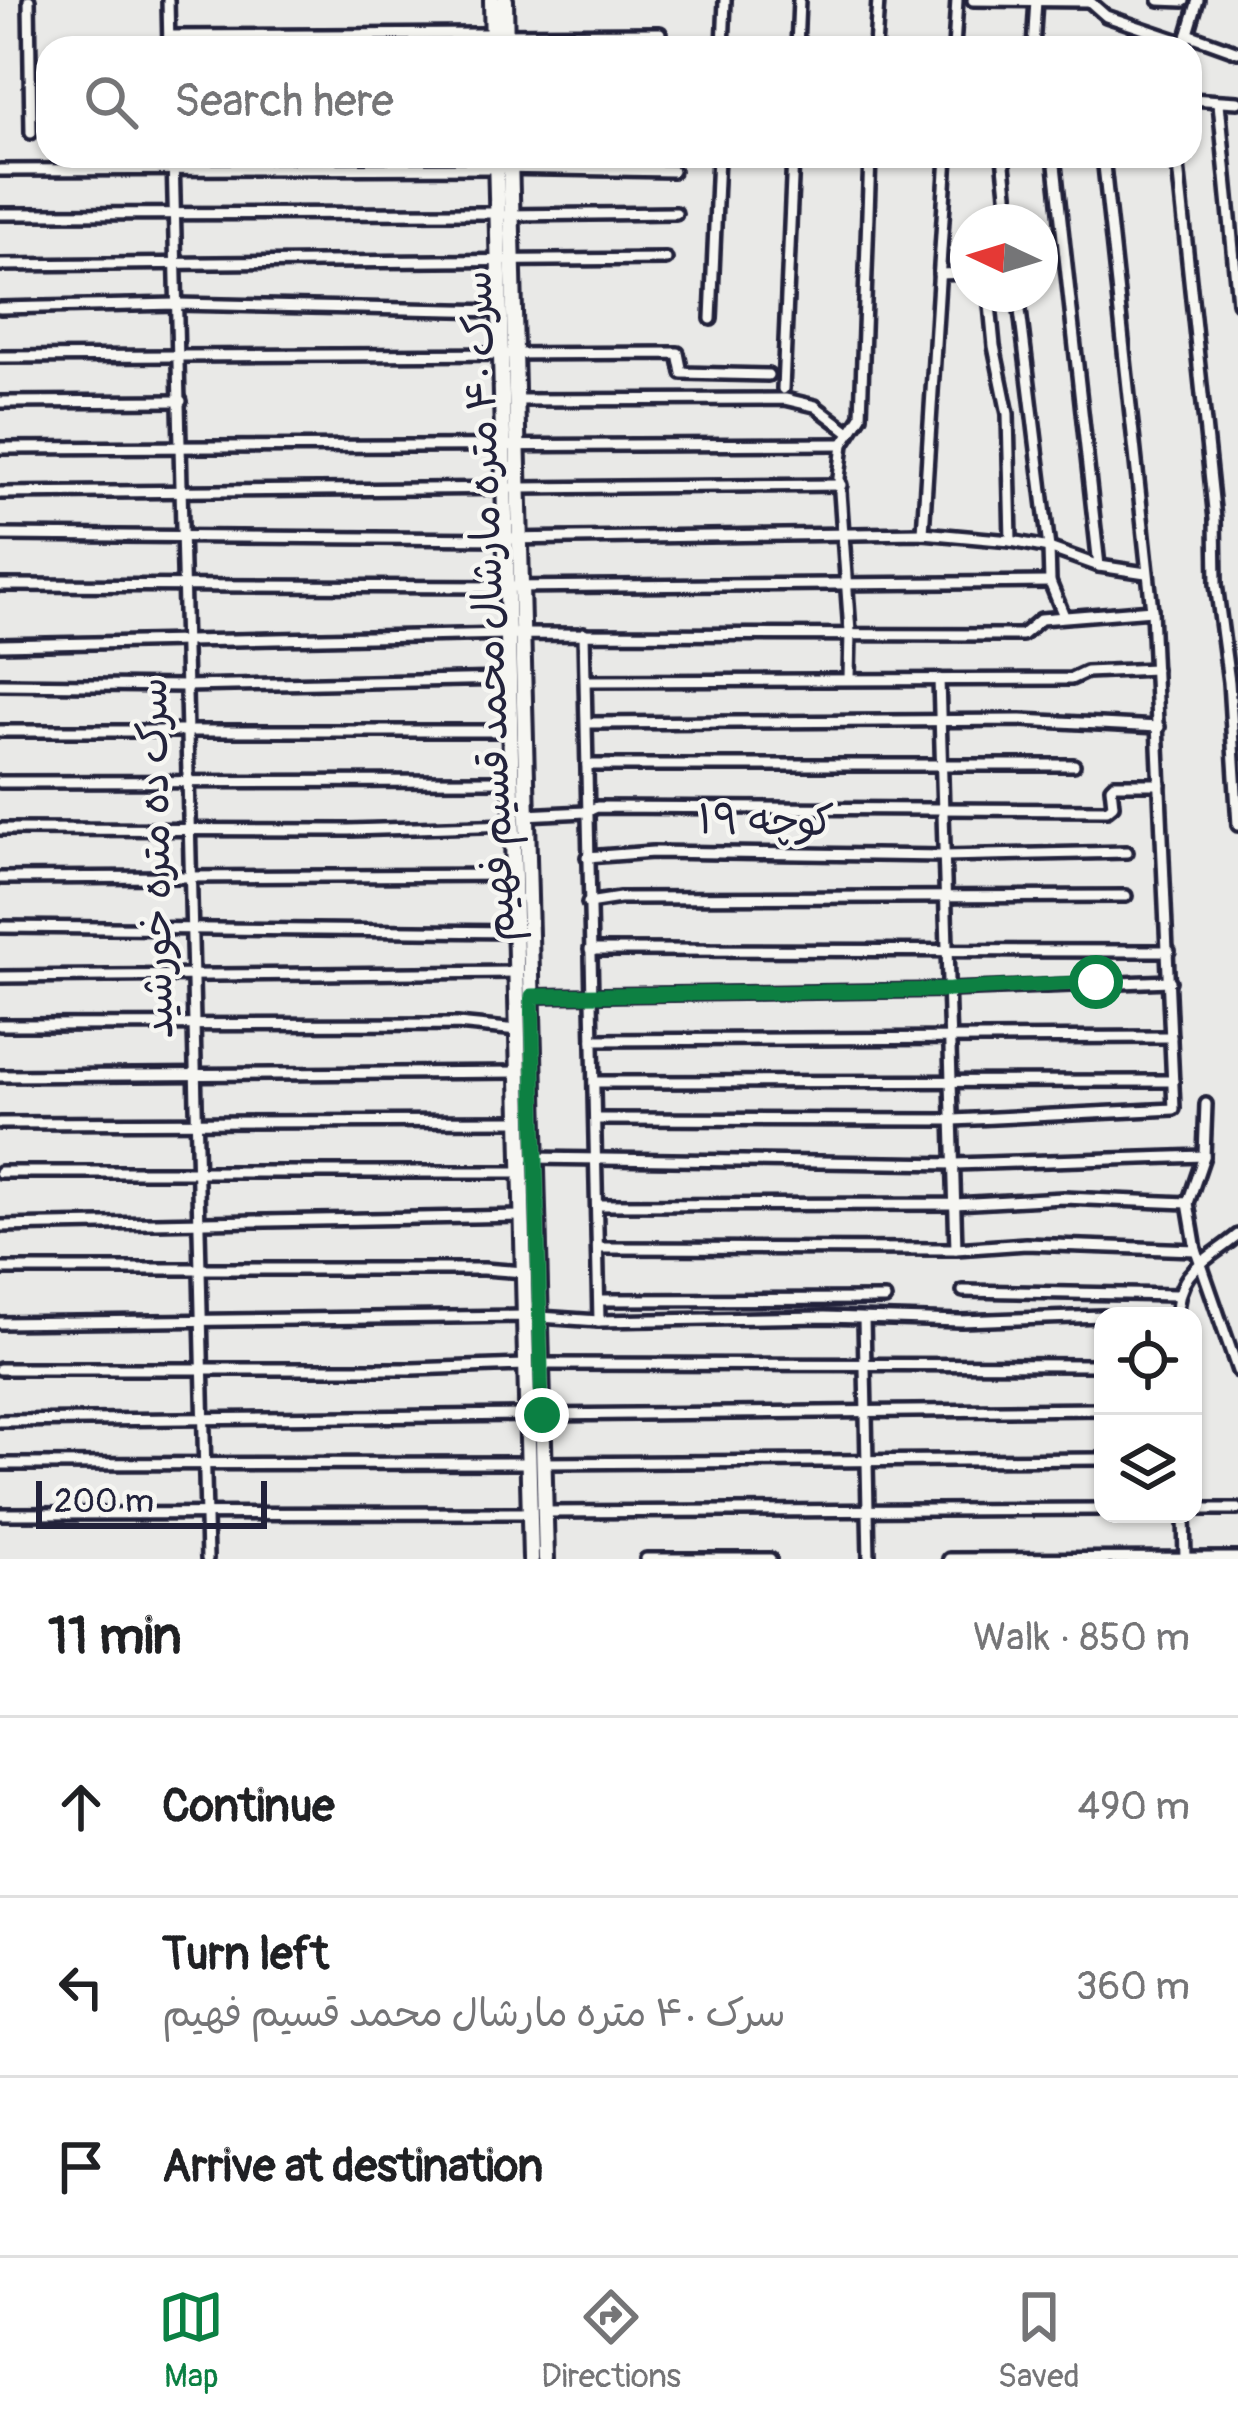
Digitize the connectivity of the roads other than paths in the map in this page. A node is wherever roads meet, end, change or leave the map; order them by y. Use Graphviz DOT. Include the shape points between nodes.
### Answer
graph roads {
  1 [pos="28,0"];
  2 [pos="168,0"];
  3 [pos="492,0"];
  4 [pos="505,0"];
  5 [pos="725,0"];
  6 [pos="799,0"];
  7 [pos="878,0"];
  8 [pos="957,0"];
  9 [pos="973,0"];
  10 [pos="1093,0"];
  11 [pos="1107,0"];
  12 [pos="1159,0"];
  13 [pos="1185,0"];
  14 [pos="1198,0"];
  15 [pos="1036,1"];
  16 [pos="1106,16"];
  17 [pos="499,31"];
  18 [pos="660,33"];
  19 [pos="169,36"];
  20 [pos="349,36"];
  21 [pos="497,36"];
  22 [pos="501,36"];
  23 [pos="724,36"];
  24 [pos="798,36"];
  25 [pos="876,36"];
  26 [pos="955,36"];
  27 [pos="1035,36"];
  28 [pos="1168,36"];
  29 [pos="1188,36"];
  30 [pos="1202,45"];
  31 [pos="1238,52"];
  32 [pos="1202,101"];
  33 [pos="1238,102"];
  34 [pos="1219,103"];
  35 [pos="31,133"];
  36 [pos="256,168"];
  37 [pos="503,168"];
  38 [pos="616,168"];
  39 [pos="717,168"];
  40 [pos="793,168"];
  41 [pos="869,168"];
  42 [pos="945,168"];
  43 [pos="1004,168"];
  44 [pos="1055,168"];
  45 [pos="1104,168"];
  46 [pos="1178,168"];
  47 [pos="0,170"];
  48 [pos="173,170"];
  49 [pos="673,171"];
  50 [pos="1008,204"];
  51 [pos="174,212"];
  52 [pos="676,213"];
  53 [pos="0,214"];
  54 [pos="502,214"];
  55 [pos="666,259"];
  56 [pos="177,262"];
  57 [pos="506,262"];
  58 [pos="0,265"];
  59 [pos="939,274"];
  60 [pos="950,274"];
  61 [pos="1238,302"];
  62 [pos="177,304"];
  63 [pos="0,308"];
  64 [pos="500,311"];
  65 [pos="991,312"];
  66 [pos="1020,312"];
  67 [pos="711,319"];
  68 [pos="180,355"];
  69 [pos="508,356"];
  70 [pos="0,357"];
  71 [pos="768,375"];
  72 [pos="783,388"];
  73 [pos="510,400"];
  74 [pos="181,401"];
  75 [pos="0,402"];
  76 [pos="848,431"];
  77 [pos="843,444"];
  78 [pos="511,445"];
  79 [pos="181,446"];
  80 [pos="0,448"];
  81 [pos="841,485"];
  82 [pos="182,489"];
  83 [pos="512,491"];
  84 [pos="0,493"];
  85 [pos="844,532"];
  86 [pos="923,533"];
  87 [pos="0,535"];
  88 [pos="182,535"];
  89 [pos="514,539"];
  90 [pos="1012,541"];
  91 [pos="1049,548"];
  92 [pos="1100,566"];
  93 [pos="1146,573"];
  94 [pos="1049,582"];
  95 [pos="184,584"];
  96 [pos="844,584"];
  97 [pos="0,585"];
  98 [pos="515,587"];
  99 [pos="1152,610"];
  100 [pos="1064,616"];
  101 [pos="850,632"];
  102 [pos="584,633"];
  103 [pos="516,634"];
  104 [pos="185,640"];
  105 [pos="0,645"];
  106 [pos="1155,669"];
  107 [pos="849,678"];
  108 [pos="509,679"];
  109 [pos="939,679"];
  110 [pos="587,681"];
  111 [pos="0,684"];
  112 [pos="186,686"];
  113 [pos="588,723"];
  114 [pos="939,723"];
  115 [pos="1159,728"];
  116 [pos="187,730"];
  117 [pos="0,731"];
  118 [pos="510,731"];
  119 [pos="587,764"];
  120 [pos="1074,765"];
  121 [pos="941,766"];
  122 [pos="512,781"];
  123 [pos="0,782"];
  124 [pos="191,783"];
  125 [pos="1160,784"];
  126 [pos="945,809"];
  127 [pos="586,812"];
  128 [pos="518,819"];
  129 [pos="1238,825"];
  130 [pos="0,830"];
  131 [pos="188,830"];
  132 [pos="1126,852"];
  133 [pos="945,856"];
  134 [pos="587,857"];
  135 [pos="514,875"];
  136 [pos="189,877"];
  137 [pos="0,878"];
  138 [pos="1126,896"];
  139 [pos="946,898"];
  140 [pos="588,903"];
  141 [pos="0,927"];
  142 [pos="189,928"];
  143 [pos="515,932"];
  144 [pos="590,950"];
  145 [pos="948,951"];
  146 [pos="1169,951"];
  147 [pos="516,973"];
  148 [pos="0,977"];
  149 [pos="191,977"];
  150 [pos="1170,981"];
  151 [pos="950,990"];
  152 [pos="591,995"];
  153 [pos="532,996"];
  154 [pos="0,1025"];
  155 [pos="192,1025"];
  156 [pos="518,1030"];
  157 [pos="952,1036"];
  158 [pos="1171,1037"];
  159 [pos="593,1040"];
  160 [pos="519,1072"];
  161 [pos="193,1074"];
  162 [pos="0,1076"];
  163 [pos="952,1079"];
  164 [pos="1173,1081"];
  165 [pos="594,1082"];
  166 [pos="1206,1103"];
  167 [pos="595,1119"];
  168 [pos="954,1120"];
  169 [pos="520,1121"];
  170 [pos="0,1123"];
  171 [pos="194,1123"];
  172 [pos="1204,1156"];
  173 [pos="597,1162"];
  174 [pos="526,1163"];
  175 [pos="956,1163"];
  176 [pos="197,1170"];
  177 [pos="0,1172"];
  178 [pos="1188,1203"];
  179 [pos="955,1204"];
  180 [pos="599,1205"];
  181 [pos="523,1216"];
  182 [pos="197,1220"];
  183 [pos="0,1226"];
  184 [pos="1238,1235"];
  185 [pos="600,1248"];
  186 [pos="956,1249"];
  187 [pos="1196,1250"];
  188 [pos="1202,1262"];
  189 [pos="199,1268"];
  190 [pos="0,1269"];
  191 [pos="524,1272"];
  192 [pos="963,1291"];
  193 [pos="1177,1294"];
  194 [pos="600,1300"];
  195 [pos="885,1300"];
  196 [pos="1177,1307"];
  197 [pos="532,1316"];
  198 [pos="1094,1316"];
  199 [pos="199,1318"];
  200 [pos="863,1319"];
  201 [pos="599,1321"];
  202 [pos="0,1323"];
  203 [pos="533,1365"];
  204 [pos="1094,1365"];
  205 [pos="201,1367"];
  206 [pos="864,1367"];
  207 [pos="0,1369"];
  208 [pos="1238,1371"];
  209 [pos="1094,1408"];
  210 [pos="866,1412"];
  211 [pos="535,1415"];
  212 [pos="202,1416"];
  213 [pos="0,1421"];
  214 [pos="1094,1459"];
  215 [pos="867,1462"];
  216 [pos="536,1463"];
  217 [pos="1,1464"];
  218 [pos="203,1466"];
  219 [pos="1202,1509"];
  220 [pos="1238,1509"];
  221 [pos="1094,1510"];
  222 [pos="537,1512"];
  223 [pos="205,1513"];
  224 [pos="868,1513"];
  225 [pos="1,1514"];
  226 [pos="1184,1523"];
  227 [pos="1185,1558"];
  228 [pos="1238,1558"];
  229 [pos="207,1559"];
  230 [pos="531,1559"];
  231 [pos="545,1559"];
  232 [pos="646,1559"];
  233 [pos="770,1559"];
  234 [pos="869,1559"];
  235 [pos="950,1559"];
  1 -- 35 [label="street"];
  2 -- 19 [label="street"];
  3 -- 17 [label="street"];
  4 -- 17 [label="street"];
  5 -- 23 [label="street"];
  6 -- 24 [label="street"];
  7 -- 25 [label="street"];
  8 -- 26 [label="street"];
  9 -- 15 [label="street"];
  10 -- 15 [label="street"];
  10 -- 16 [label="street"];
  11 -- 16 [label="street"];
  12 -- 13 [label="street"];
  14 -- 29 [label="street"];
  15 -- 27 [label="street"];
  16 -- 28 [label="street"];
  17 -- 18 [label="street"];
  17 -- 20 [label="street"];
  17 -- 21 [label="street"];
  17 -- 22 [label="street"];
  30 -- 31 [label="street"];
  32 -- 34 [label="street"];
  33 -- 34 [label="street"];
  34 -- 61 [label="street"];
  36 -- 48 [label="street"];
  37 -- 54 [label="street, سرک ۴۰ متره مارشال محمد قسیم فهیم"];
  38 -- 49 [label="street"];
  39 -- 67 [label="street"];
  40 -- 72 [label="street"];
  41 -- 76 [label="street" via="861,416"];
  42 -- 59 [label="street"];
  43 -- 50 [label="street"];
  44 -- 92 [label="street"];
  45 -- 93 [label="street"];
  46 -- 129 [label="street"];
  47 -- 48 [label="street"];
  48 -- 51 [label="street, سرک ده متره خورشید"];
  51 -- 53 [label="street"];
  51 -- 54 [label="street"];
  51 -- 56 [label="street, سرک ده متره خورشید"];
  52 -- 54 [label="street"];
  54 -- 57 [label="street, سرک ۴۰ متره مارشال محمد قسیم فهیم"];
  55 -- 57 [label="street"];
  56 -- 57 [label="street"];
  56 -- 58 [label="street"];
  56 -- 62 [label="street, سرک ده متره خورشید"];
  57 -- 64 [label="street, سرک ۴۰ متره مارشال محمد قسیم فهیم"];
  57 -- 69 [label="street, سرک ۴۰ متره مارشال محمد قسیم فهیم"];
  59 -- 60 [label="street"];
  59 -- 86 [label="street"];
  62 -- 63 [label="street"];
  62 -- 64 [label="street"];
  62 -- 68 [label="street, سرک ده متره خورشید"];
  64 -- 69 [label="street, سرک ۴۰ متره مارشال محمد قسیم فهیم"];
  65 -- 90 [label="street" via="1008,414"];
  66 -- 91 [label="street"];
  68 -- 69 [label="street"];
  68 -- 70 [label="street"];
  68 -- 74 [label="street, سرک ده متره خورشید"];
  69 -- 71 [label="street" via="678,353 682,373"];
  69 -- 73 [label="street, سرک ۴۰ متره مارشال محمد قسیم فهیم"];
  73 -- 76 [label="street" via="785,399 815,406"];
  73 -- 78 [label="street, سرک ۴۰ متره مارشال محمد قسیم فهیم"];
  74 -- 75 [label="street"];
  74 -- 79 [label="street, سرک ده متره خورشید"];
  76 -- 77 [label="street"];
  77 -- 78 [label="street"];
  77 -- 81 [label="street"];
  78 -- 79 [label="street"];
  78 -- 83 [label="street, سرک ۴۰ متره مارشال محمد قسیم فهیم"];
  79 -- 80 [label="street"];
  79 -- 82 [label="street, سرک ده متره خورشید"];
  81 -- 83 [label="street"];
  81 -- 85 [label="street"];
  82 -- 83 [label="street"];
  82 -- 84 [label="street"];
  82 -- 88 [label="street, سرک ده متره خورشید"];
  83 -- 89 [label="street, سرک ۴۰ متره مارشال محمد قسیم فهیم"];
  85 -- 86 [label="street"];
  85 -- 89 [label="street"];
  85 -- 96 [label="street"];
  86 -- 90 [label="street"];
  87 -- 88 [label="street"];
  88 -- 89 [label="street"];
  88 -- 95 [label="street, سرک ده متره خورشید"];
  89 -- 98 [label="street, سرک ۴۰ متره مارشال محمد قسیم فهیم"];
  90 -- 91 [label="street"];
  91 -- 92 [label="street"];
  91 -- 94 [label="street"];
  92 -- 93 [label="street"];
  93 -- 99 [label="street"];
  94 -- 96 [label="street"];
  94 -- 100 [label="street"];
  95 -- 97 [label="street"];
  95 -- 98 [label="street"];
  95 -- 104 [label="street, سرک ده متره خورشید"];
  96 -- 98 [label="street"];
  96 -- 101 [label="street"];
  98 -- 103 [label="street, سرک ۴۰ متره مارشال محمد قسیم فهیم"];
  99 -- 100 [label="street"];
  99 -- 106 [label="street"];
  100 -- 101 [label="street" via="1040,619 1022,635"];
  101 -- 102 [label="street"];
  101 -- 107 [label="street"];
  102 -- 103 [label="street"];
  102 -- 110 [label="street"];
  103 -- 104 [label="street"];
  103 -- 108 [label="street, سرک ۴۰ متره مارشال محمد قسیم فهیم"];
  103 -- 128 [label="street, سرک ۴۰ متره مارشال محمد قسیم فهیم"];
  104 -- 105 [label="street"];
  104 -- 112 [label="street, سرک ده متره خورشید"];
  106 -- 109 [label="street" via="1071,679"];
  106 -- 115 [label="street"];
  107 -- 109 [label="street"];
  107 -- 110 [label="street"];
  108 -- 112 [label="street"];
  108 -- 118 [label="street, سرک ۴۰ متره مارشال محمد قسیم فهیم"];
  109 -- 114 [label="street"];
  110 -- 113 [label="street"];
  111 -- 112 [label="street"];
  112 -- 116 [label="street, سرک ده متره خورشید"];
  113 -- 114 [label="street"];
  113 -- 119 [label="street"];
  114 -- 115 [label="street"];
  114 -- 121 [label="street"];
  115 -- 125 [label="street"];
  116 -- 117 [label="street"];
  116 -- 118 [label="street"];
  116 -- 124 [label="street, سرک ده متره خورشید"];
  118 -- 122 [label="street, سرک ۴۰ متره مارشال محمد قسیم فهیم"];
  119 -- 121 [label="street"];
  119 -- 127 [label="street"];
  120 -- 121 [label="street"];
  121 -- 126 [label="street"];
  122 -- 124 [label="street"];
  122 -- 128 [label="street, سرک ۴۰ متره مارشال محمد قسیم فهیم"];
  123 -- 124 [label="street"];
  124 -- 131 [label="street, سرک ده متره خورشید"];
  125 -- 126 [label="street" via="1114,784 1107,810"];
  125 -- 146 [label="street"];
  126 -- 127 [label="street"];
  126 -- 133 [label="street"];
  127 -- 128 [label="street"];
  127 -- 134 [label="street"];
  128 -- 131 [label="street"];
  128 -- 135 [label="street, سرک ۴۰ متره مارشال محمد قسیم فهیم"];
  128 -- 153 [label="street, سرک ۴۰ متره مارشال محمد قسیم فهیم"];
  130 -- 131 [label="street"];
  131 -- 136 [label="street, سرک ده متره خورشید"];
  132 -- 133 [label="street, کوچه ۱۹"];
  133 -- 134 [label="street, کوچه ۱۹"];
  133 -- 139 [label="street"];
  134 -- 140 [label="street"];
  135 -- 136 [label="street"];
  135 -- 143 [label="street, سرک ۴۰ متره مارشال محمد قسیم فهیم"];
  136 -- 137 [label="street"];
  136 -- 142 [label="street, سرک ده متره خورشید"];
  138 -- 139 [label="street"];
  139 -- 140 [label="street"];
  139 -- 145 [label="street"];
  140 -- 144 [label="street"];
  141 -- 142 [label="street"];
  142 -- 143 [label="street"];
  142 -- 149 [label="street, سرک ده متره خورشید"];
  143 -- 147 [label="street, سرک ۴۰ متره مارشال محمد قسیم فهیم"];
  144 -- 145 [label="street"];
  144 -- 152 [label="street"];
  145 -- 146 [label="street"];
  145 -- 151 [label="street"];
  146 -- 150 [label="street"];
  147 -- 149 [label="street"];
  147 -- 156 [label="street, سرک ۴۰ متره مارشال محمد قسیم فهیم"];
  148 -- 149 [label="street"];
  149 -- 155 [label="street, سرک ده متره خورشید"];
  150 -- 151 [label="street"];
  150 -- 158 [label="street"];
  151 -- 152 [label="street"];
  151 -- 157 [label="street"];
  152 -- 153 [label="street"];
  152 -- 159 [label="street"];
  153 -- 174 [label="street, سرک ۴۰ متره مارشال محمد قسیم فهیم"];
  154 -- 155 [label="street"];
  155 -- 156 [label="street"];
  155 -- 161 [label="street, سرک ده متره خورشید"];
  156 -- 160 [label="street, سرک ۴۰ متره مارشال محمد قسیم فهیم"];
  157 -- 158 [label="street"];
  157 -- 159 [label="street"];
  157 -- 163 [label="street"];
  158 -- 164 [label="street"];
  159 -- 165 [label="street"];
  160 -- 161 [label="street"];
  160 -- 169 [label="street, سرک ۴۰ متره مارشال محمد قسیم فهیم"];
  161 -- 162 [label="street"];
  161 -- 171 [label="street, سرک ده متره خورشید"];
  163 -- 164 [label="street"];
  163 -- 165 [label="street"];
  163 -- 168 [label="street"];
  164 -- 168 [label="street" via="1174,1109"];
  165 -- 167 [label="street"];
  166 -- 172 [label="street"];
  167 -- 168 [label="street"];
  167 -- 173 [label="street"];
  168 -- 175 [label="street"];
  169 -- 171 [label="street"];
  169 -- 174 [label="street, سرک ۴۰ متره مارشال محمد قسیم فهیم"];
  170 -- 171 [label="street"];
  171 -- 176 [label="street, سرک ده متره خورشید"];
  172 -- 175 [label="street"];
  172 -- 178 [label="street"];
  173 -- 174 [label="street"];
  173 -- 175 [label="street"];
  173 -- 180 [label="street"];
  174 -- 176 [label="street"];
  174 -- 181 [label="street, سرک ۴۰ متره مارشال محمد قسیم فهیم"];
  174 -- 197 [label="street, سرک ۴۰ متره مارشال محمد قسیم فهیم"];
  175 -- 179 [label="street"];
  176 -- 177 [label="street"];
  176 -- 182 [label="street, سرک ده متره خورشید"];
  178 -- 179 [label="street"];
  178 -- 187 [label="street"];
  179 -- 180 [label="street"];
  179 -- 186 [label="street"];
  180 -- 185 [label="street"];
  181 -- 182 [label="street"];
  181 -- 191 [label="street, سرک ۴۰ متره مارشال محمد قسیم فهیم"];
  182 -- 183 [label="street"];
  182 -- 189 [label="street, سرک ده متره خورشید"];
  184 -- 188 [label="street"];
  185 -- 186 [label="street"];
  185 -- 194 [label="street"];
  186 -- 187 [label="street"];
  187 -- 188 [label="street"];
  188 -- 193 [label="street"];
  188 -- 208 [label="street"];
  189 -- 190 [label="street"];
  189 -- 191 [label="street"];
  189 -- 199 [label="street, سرک ده متره خورشید"];
  191 -- 197 [label="street, سرک ۴۰ متره مارشال محمد قسیم فهیم"];
  192 -- 193 [label="street"];
  193 -- 196 [label="street"];
  194 -- 195 [label="street"];
  194 -- 201 [label="street"];
  197 -- 199 [label="street"];
  197 -- 201 [label="street"];
  197 -- 203 [label="street, سرک ۴۰ متره مارشال محمد قسیم فهیم"];
  198 -- 200 [label="street"];
  199 -- 202 [label="street"];
  199 -- 205 [label="street, سرک ده متره خورشید"];
  200 -- 201 [label="street"];
  200 -- 206 [label="street"];
  203 -- 205 [label="street"];
  203 -- 206 [label="street"];
  203 -- 211 [label="street, سرک ۴۰ متره مارشال محمد قسیم فهیم"];
  204 -- 206 [label="street"];
  205 -- 207 [label="street"];
  205 -- 212 [label="street, سرک ده متره خورشید"];
  206 -- 210 [label="street"];
  209 -- 210 [label="street"];
  210 -- 211 [label="street"];
  210 -- 215 [label="street"];
  211 -- 212 [label="street"];
  211 -- 216 [label="street, سرک ۴۰ متره مارشال محمد قسیم فهیم"];
  212 -- 213 [label="street"];
  212 -- 218 [label="street, سرک ده متره خورشید"];
  214 -- 215 [label="street"];
  215 -- 216 [label="street"];
  215 -- 224 [label="street"];
  216 -- 218 [label="street"];
  216 -- 222 [label="street, سرک ۴۰ متره مارشال محمد قسیم فهیم"];
  217 -- 218 [label="street"];
  218 -- 223 [label="street, سرک ده متره خورشید"];
  219 -- 220 [label="street"];
  221 -- 224 [label="street"];
  222 -- 223 [label="street"];
  222 -- 224 [label="street"];
  222 -- 230 [label="street, سرک ۴۰ متره مارشال محمد قسیم فهیم"];
  222 -- 231 [label="street, سرک ۴۰ متره مارشال محمد قسیم فهیم"];
  223 -- 225 [label="street"];
  223 -- 229 [label="street, سرک ده متره خورشید"];
  224 -- 234 [label="street"];
  226 -- 227 [label="street"];
  227 -- 228 [label="street"];
  227 -- 235 [label="street"];
  232 -- 233 [label="street"];
}
